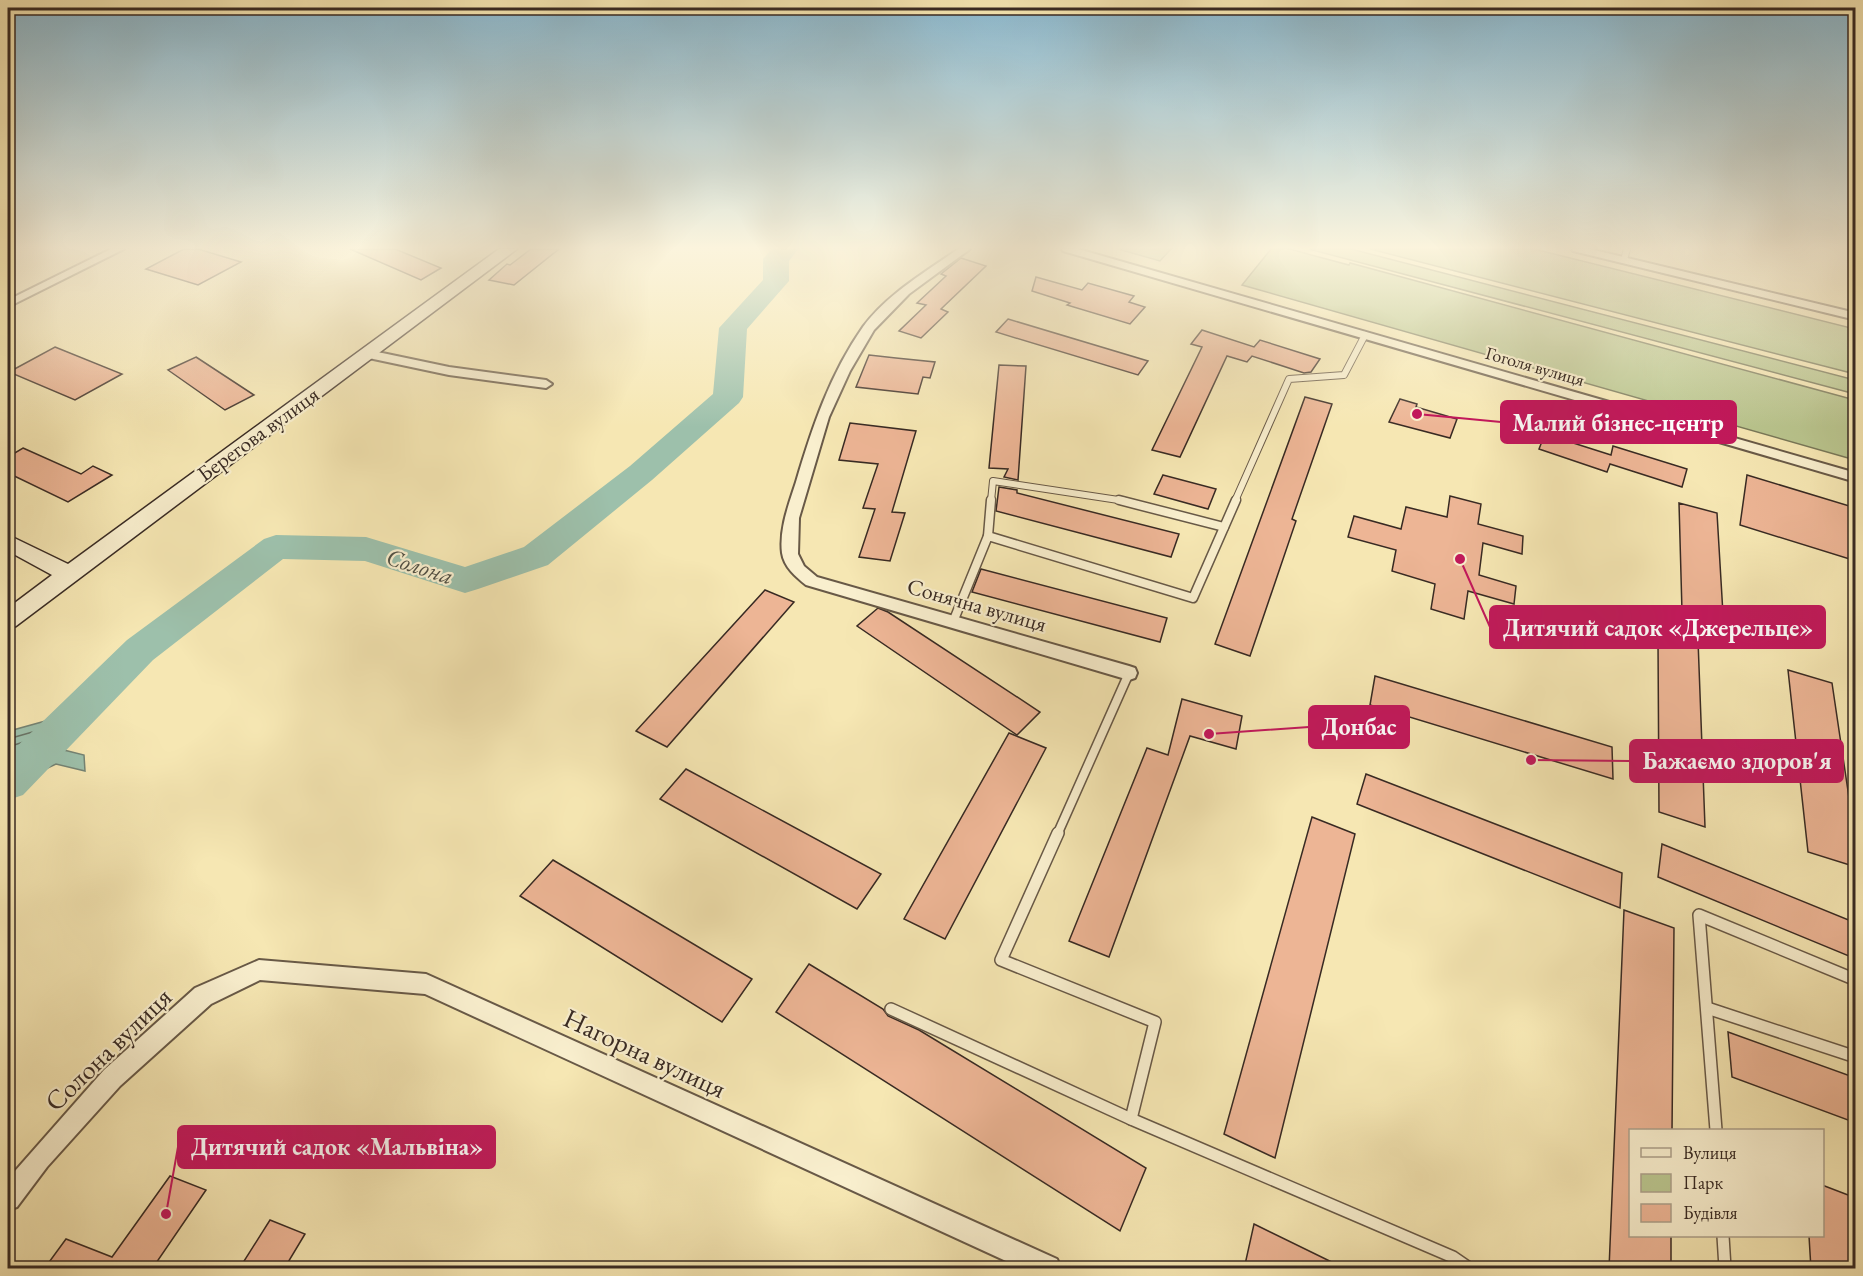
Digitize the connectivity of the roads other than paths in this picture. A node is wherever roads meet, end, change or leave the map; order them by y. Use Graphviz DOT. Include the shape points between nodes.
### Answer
graph roads {
  1 [pos="429,309"];
  2 [pos="888,309"];
  3 [pos="1273,309"];
  4 [pos="1825,309"];
  5 [pos="1856,317"];
  6 [pos="1365,335"];
  7 [pos="368,354"];
  8 [pos="546,384"];
  9 [pos="1856,478"];
  10 [pos="1224,527"];
  11 [pos="988,536"];
  12 [pos="8,542"];
  13 [pos="69,574"];
  14 [pos="8,620"];
  15 [pos="953,622"];
  16 [pos="1129,673"];
  17 [pos="1856,980"];
  18 [pos="203,996"];
  19 [pos="1707,1008"];
  20 [pos="891,1009"];
  21 [pos="1856,1057"];
  22 [pos="1131,1119"];
  23 [pos="1716,1129"];
  24 [pos="8,1198"];
  25 [pos="1723,1237"];
  26 [pos="1048,1269"];
  27 [pos="1469,1269"];
  28 [pos="1725,1269"];
  1 -- 7 [label="main road, Берегова вулиця"];
  2 -- 15 [label="street, Сонячна вулиця" via="869,328 822,417 792,518 790,554 798,570 812,581"];
  3 -- 6 [label="street, Гоголя вулиця"];
  4 -- 5 [label="street"];
  6 -- 9 [label="street, Гоголя вулиця"];
  6 -- 10 [label="lane" via="1344,375 1289,379"];
  7 -- 8 [label="street" via="449,371"];
  7 -- 13 [label="main road, Берегова вулиця"];
  10 -- 11 [label="lane" via="1109,497 993,481"];
  10 -- 11 [label="lane" via="1193,598"];
  11 -- 15 [label="lane"];
  12 -- 13 [label="main road"];
  13 -- 14 [label="main road, Берегова вулиця"];
  15 -- 16 [label="street, Сонячна вулиця"];
  16 -- 22 [label="lane" via="1001,960 1155,1022"];
  17 -- 19 [label="lane" via="1699,915"];
  18 -- 24 [label="street, Солона вулиця" via="112,1078"];
  18 -- 26 [label="street, Нагорна вулиця" via="259,970 426,984"];
  19 -- 21 [label="lane"];
  19 -- 23 [label="lane"];
  20 -- 22 [label="lane"];
  22 -- 27 [label="lane" via="1453,1257"];
  25 -- 28 [label="lane"];
}
